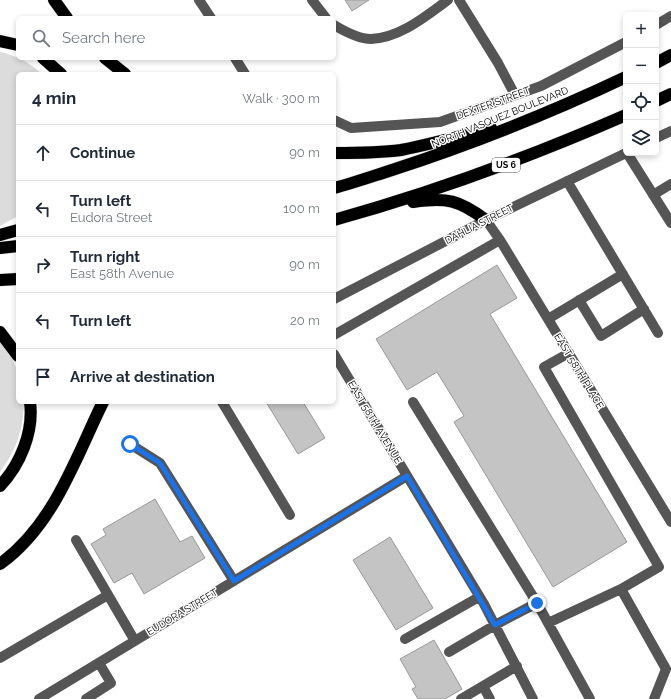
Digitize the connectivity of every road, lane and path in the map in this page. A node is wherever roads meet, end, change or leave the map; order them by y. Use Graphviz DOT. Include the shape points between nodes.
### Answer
graph roads {
  1 [pos="54,0"];
  2 [pos="200,0"];
  3 [pos="312,0"];
  4 [pos="448,0"];
  5 [pos="459,0"];
  6 [pos="66,16"];
  7 [pos="210,16"];
  8 [pos="324,16"];
  9 [pos="671,16"];
  10 [pos="659,23"];
  11 [pos="336,26"];
  12 [pos="0,41"];
  13 [pos="623,44"];
  14 [pos="16,45"];
  15 [pos="671,55"];
  16 [pos="45,60"];
  17 [pos="108,60"];
  18 [pos="236,60"];
  19 [pos="659,61"];
  20 [pos="59,72"];
  21 [pos="122,72"];
  22 [pos="244,72"];
  23 [pos="623,78"];
  24 [pos="671,94"];
  25 [pos="515,95"];
  26 [pos="659,100"];
  27 [pos="537,116"];
  28 [pos="623,116"];
  29 [pos="336,121"];
  30 [pos="671,131"];
  31 [pos="659,137"];
  32 [pos="336,153"];
  33 [pos="623,155"];
  34 [pos="629,156"];
  35 [pos="567,181"];
  36 [pos="671,184"];
  37 [pos="336,187"];
  38 [pos="653,195"];
  39 [pos="384,206"];
  40 [pos="336,219"];
  41 [pos="486,220"];
  42 [pos="671,224"];
  43 [pos="16,231"];
  44 [pos="0,236"];
  45 [pos="500,240"];
  46 [pos="16,246"];
  47 [pos="0,248"];
  48 [pos="623,274"];
  49 [pos="16,279"];
  50 [pos="0,280"];
  51 [pos="336,298"];
  52 [pos="579,300"];
  53 [pos="644,310"];
  54 [pos="548,319"];
  55 [pos="0,332"];
  56 [pos="658,332"];
  57 [pos="336,334"];
  58 [pos="16,353"];
  59 [pos="569,353"];
  60 [pos="336,357"];
  61 [pos="413,402"];
  62 [pos="30,404"];
  63 [pos="103,404"];
  64 [pos="223,404"];
  65 [pos="130,444"];
  66 [pos="407,476"];
  67 [pos="0,486"];
  68 [pos="290,515"];
  69 [pos="671,522"];
  70 [pos="76,540"];
  71 [pos="0,564"];
  72 [pos="234,581"];
  73 [pos="621,589"];
  74 [pos="108,596"];
  75 [pos="479,597"];
  76 [pos="537,603"];
  77 [pos="548,623"];
  78 [pos="495,625"];
  79 [pos="405,639"];
  80 [pos="135,641"];
  81 [pos="449,652"];
  82 [pos="0,658"];
  83 [pos="99,662"];
  84 [pos="516,666"];
  85 [pos="483,686"];
  86 [pos="39,699"];
  87 [pos="86,699"];
  88 [pos="461,699"];
  89 [pos="490,699"];
  90 [pos="533,699"];
  91 [pos="590,699"];
  92 [pos="654,699"];
  1 -- 6 [label="highway"];
  2 -- 7 [label="street"];
  3 -- 8 [label="street"];
  4 -- 11 [label="street" via="413,25 396,33 371,39"];
  5 -- 25 [label="street"];
  9 -- 10 [label="street"];
  12 -- 14 [label="highway"];
  13 -- 25 [label="street, DEXTER STREET" via="541,86"];
  15 -- 19 [label="highway"];
  16 -- 20 [label="highway"];
  17 -- 21 [label="highway"];
  18 -- 22 [label="street"];
  23 -- 27 [label="highway, NORTH VASQUEZ BOULEVARD"];
  24 -- 26 [label="highway"];
  25 -- 29 [label="street, DEXTER STREET" via="440,122 350,128"];
  27 -- 32 [label="highway" via="400,150"];
  27 -- 37 [label="highway, NORTH VASQUEZ BOULEVARD" via="448,152"];
  28 -- 39 [label="highway, US 6" via="512,163"];
  30 -- 31 [label="street"];
  33 -- 35 [label="street, DAHLIA STREET"];
  34 -- 38 [label="street"];
  35 -- 41 [label="street, DAHLIA STREET"];
  35 -- 48 [label="street"];
  36 -- 38 [label="street"];
  38 -- 42 [label="street"];
  39 -- 40 [label="highway, US 6"];
  39 -- 41 [label="highway" via="444,200 459,203"];
  41 -- 45 [label="street, EAST 58TH PLACE"];
  41 -- 51 [label="street, DAHLIA STREET"];
  43 -- 44 [label="highway"];
  45 -- 54 [label="street, EAST 58TH PLACE"];
  45 -- 57 [label="street"];
  46 -- 47 [label="highway"];
  48 -- 52 [label="street"];
  48 -- 53 [label="street"];
  49 -- 50 [label="highway"];
  52 -- 53 [label="street" via="601,336"];
  52 -- 54 [label="street"];
  53 -- 56 [label="street"];
  54 -- 59 [label="street, EAST 58TH PLACE"];
  55 -- 58 [label="highway"];
  59 -- 69 [label="street, EAST 58TH PLACE"];
  59 -- 73 [label="street" via="544,368 659,567"];
  60 -- 66 [label="street, EAST 58TH AVENUE"];
  61 -- 76 [label="street"];
  62 -- 67 [label="highway" via="31,418 27,440 15,467"];
  63 -- 71 [label="highway" via="47,513 24,543"];
  64 -- 68 [label="street"];
  65 -- 72 [label="street" via="160,463"];
  66 -- 72 [label="street, EUDORA STREET"];
  66 -- 75 [label="street, EAST 58TH AVENUE"];
  70 -- 74 [label="street"];
  72 -- 80 [label="street, EUDORA STREET"];
  73 -- 77 [label="street"];
  73 -- 92 [label="street" via="666,669"];
  74 -- 80 [label="street"];
  74 -- 82 [label="street"];
  75 -- 78 [label="street, EAST 58TH AVENUE"];
  75 -- 79 [label="street"];
  76 -- 77 [label="street"];
  76 -- 78 [label="street"];
  77 -- 91 [label="street"];
  78 -- 81 [label="street"];
  78 -- 84 [label="street, EAST 58TH AVENUE"];
  80 -- 83 [label="street, EUDORA STREET"];
  83 -- 86 [label="street, EUDORA STREET"];
  83 -- 87 [label="street" via="112,684"];
  84 -- 85 [label="street"];
  84 -- 90 [label="street, EAST 58TH AVENUE"];
  85 -- 88 [label="street"];
  85 -- 89 [label="street"];
}
